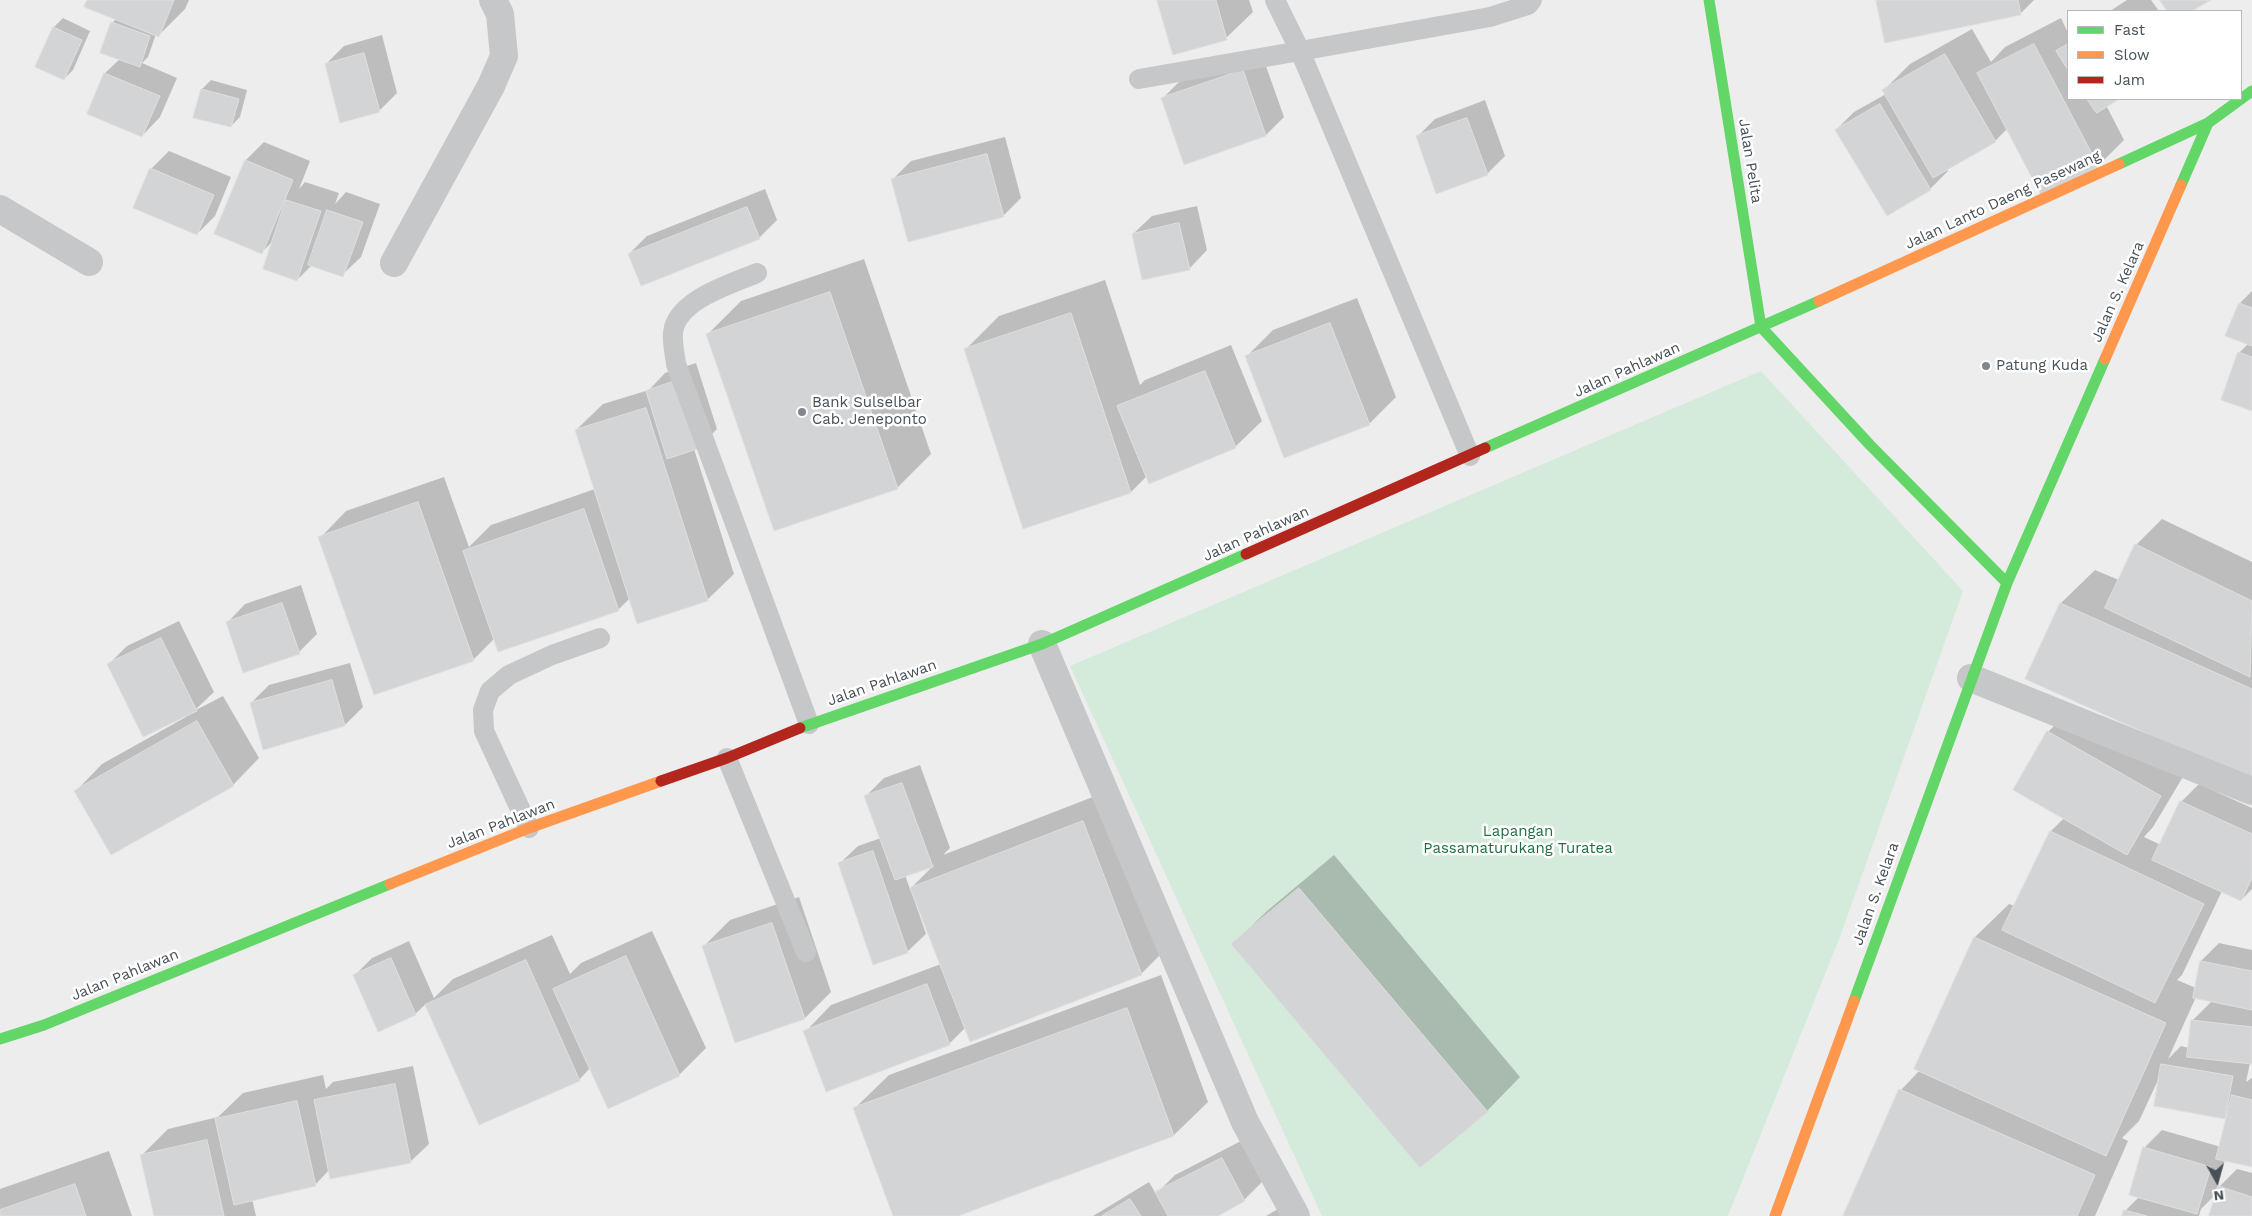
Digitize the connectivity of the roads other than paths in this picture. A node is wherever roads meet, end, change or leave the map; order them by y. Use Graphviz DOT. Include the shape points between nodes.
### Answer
graph roads {
  1 [pos="493,0"];
  2 [pos="1275,0"];
  3 [pos="1532,0"];
  4 [pos="1710,0"];
  5 [pos="1300,51"];
  6 [pos="1139,79"];
  7 [pos="2240,100"];
  8 [pos="2208,123"];
  9 [pos="0,209"];
  10 [pos="89,262"];
  11 [pos="394,263"];
  12 [pos="757,273"];
  13 [pos="1762,328"];
  14 [pos="1470,456"];
  15 [pos="2007,583"];
  16 [pos="600,638"];
  17 [pos="1042,644"];
  18 [pos="1971,678"];
  19 [pos="809,724"];
  20 [pos="727,758"];
  21 [pos="2252,791"];
  22 [pos="529,828"];
  23 [pos="806,952"];
  24 [pos="0,1039"];
  25 [pos="1296,1216"];
  26 [pos="1775,1216"];
  1 -- 11 [label="street" via="500,14 504,56 491,86"];
  2 -- 5 [label="lane"];
  3 -- 5 [label="lane" via="1528,5 1490,17"];
  4 -- 13 [label="main road, Jalan Pelita"];
  5 -- 6 [label="lane"];
  5 -- 14 [label="lane"];
  7 -- 8 [label="main road, Jalan Lanto Daeng Pasewang"];
  8 -- 13 [label="main road, Jalan Lanto Daeng Pasewang"];
  8 -- 15 [label="main road, Jalan S. Kelara"];
  9 -- 10 [label="street"];
  12 -- 19 [label="lane" via="701,296 680,315 672,332 676,364"];
  13 -- 14 [label="main road, Jalan Pahlawan"];
  13 -- 15 [label="main road" via="1870,445"];
  14 -- 17 [label="main road, Jalan Pahlawan"];
  15 -- 18 [label="main road, Jalan S. Kelara"];
  16 -- 22 [label="lane" via="509,675 490,691 483,710 484,731"];
  17 -- 19 [label="main road, Jalan Pahlawan"];
  17 -- 25 [label="street" via="1245,1122"];
  18 -- 21 [label="street"];
  18 -- 26 [label="main road, Jalan S. Kelara"];
  19 -- 20 [label="main road, Jalan Pahlawan"];
  20 -- 22 [label="main road, Jalan Pahlawan"];
  20 -- 23 [label="lane"];
  22 -- 24 [label="main road, Jalan Pahlawan"];
}
